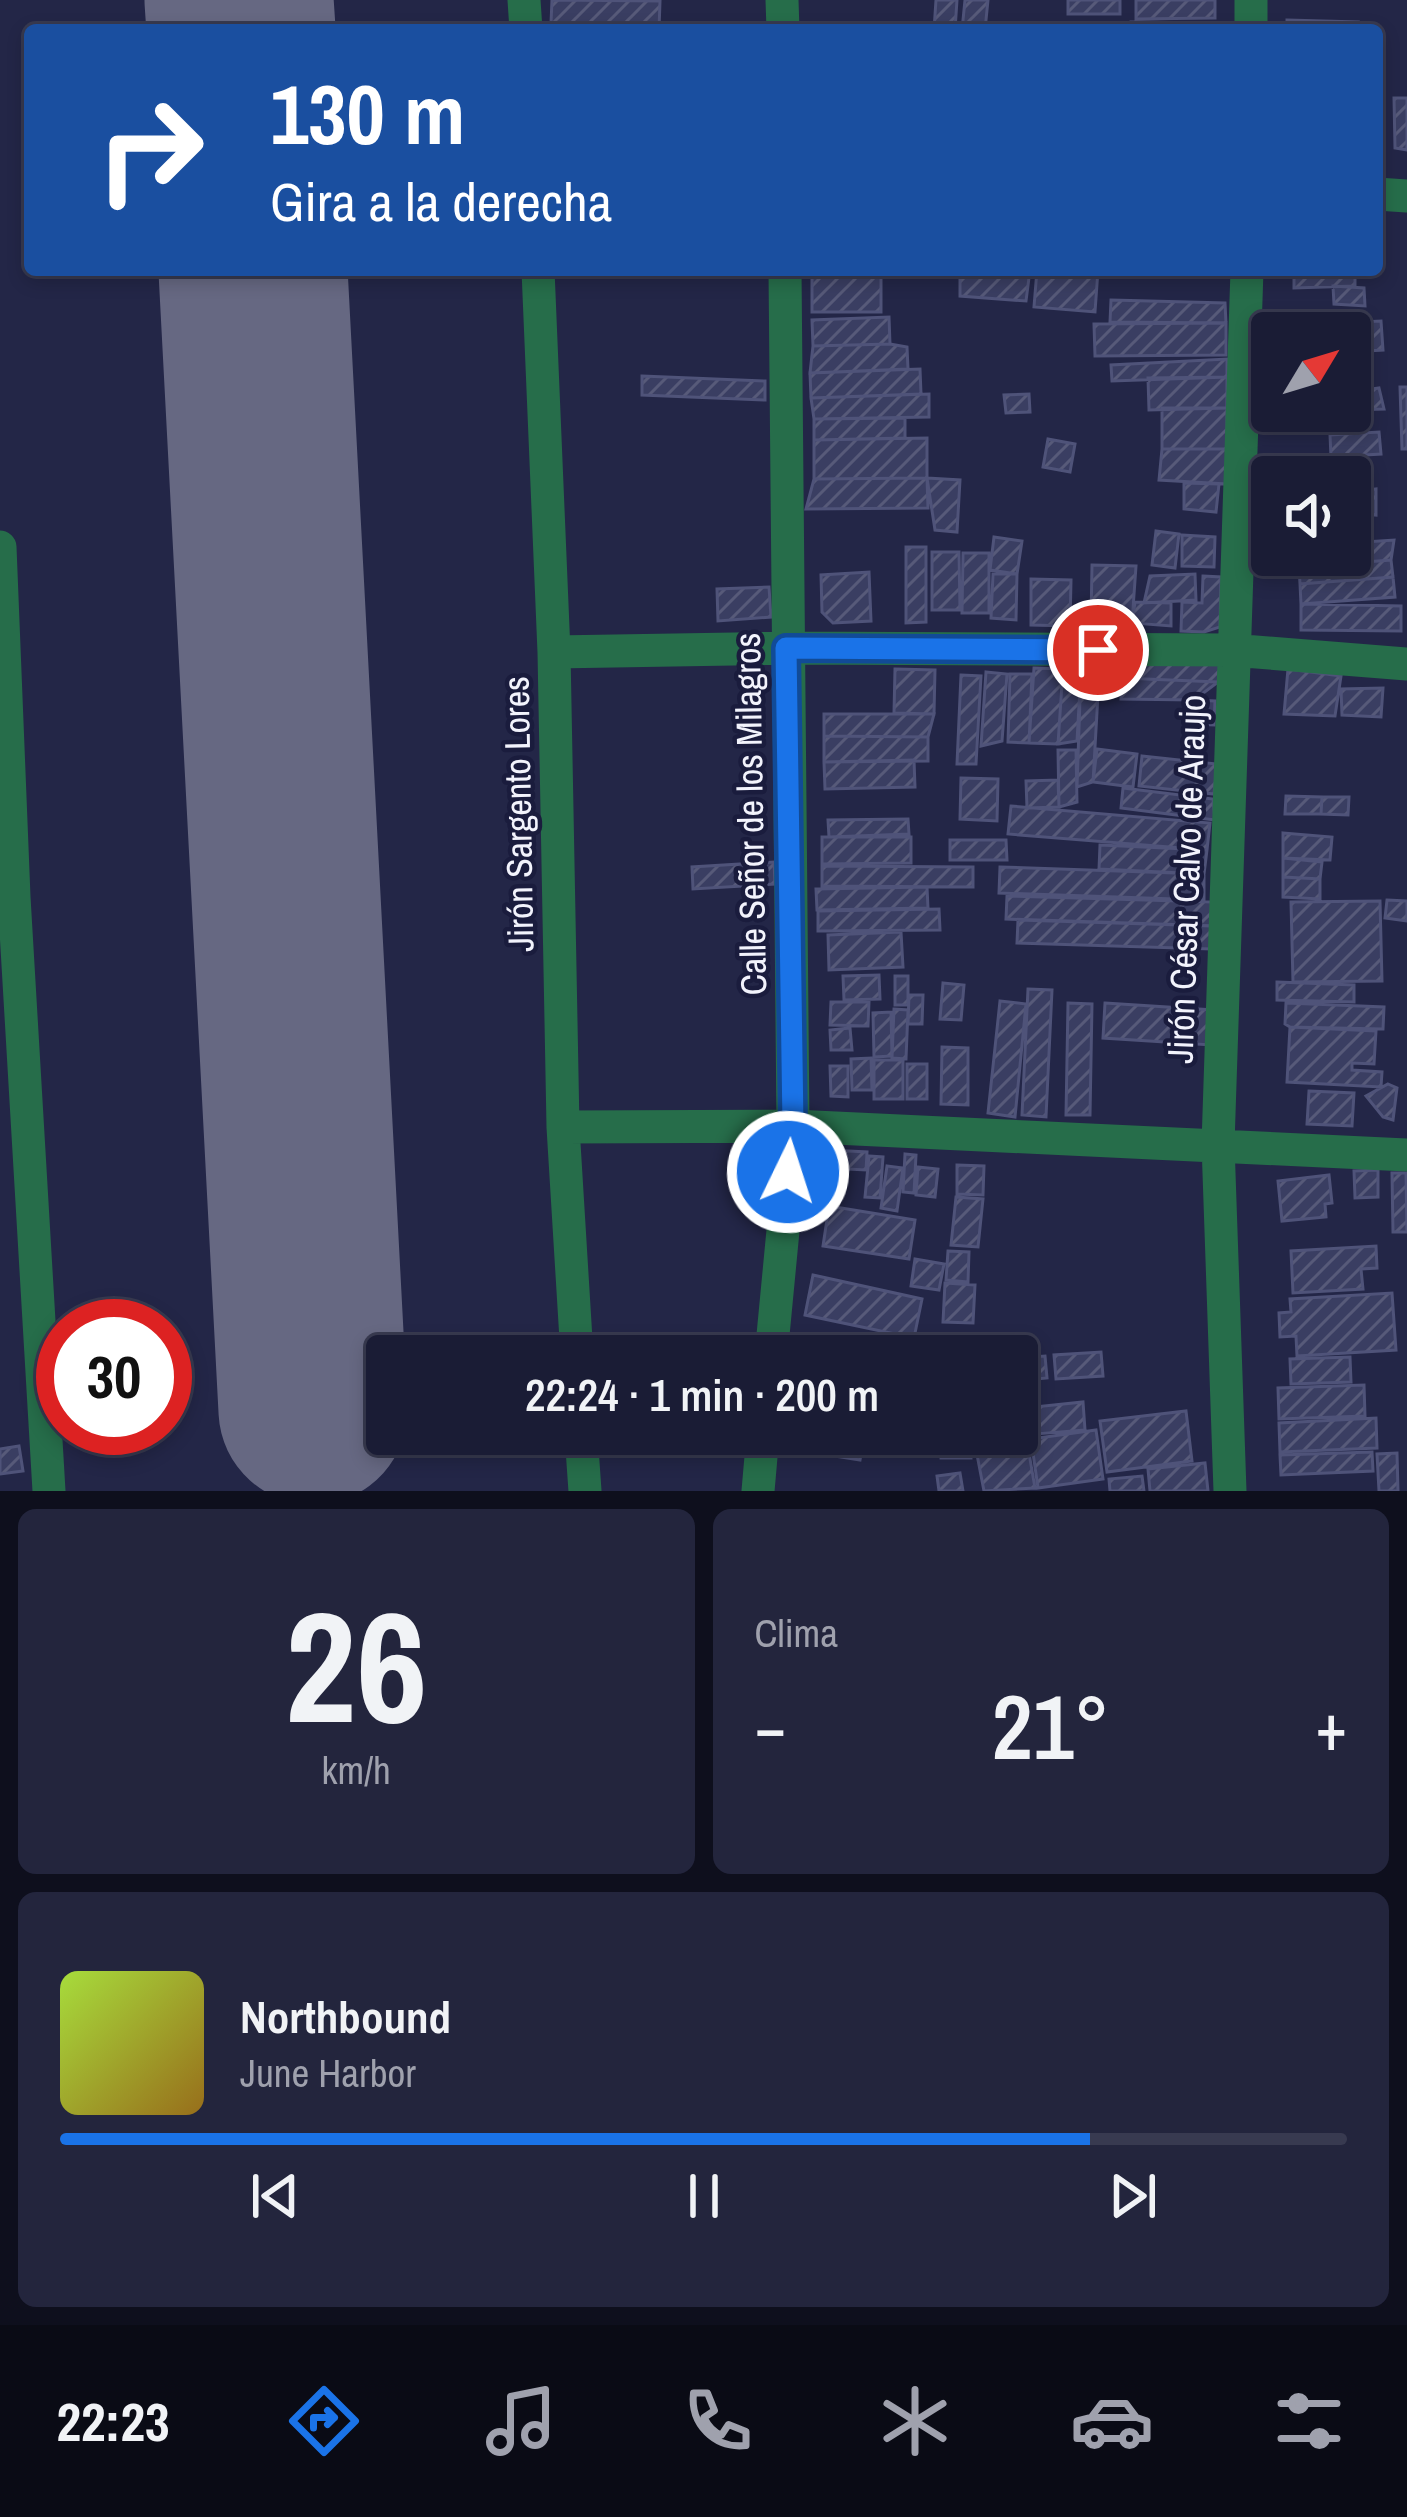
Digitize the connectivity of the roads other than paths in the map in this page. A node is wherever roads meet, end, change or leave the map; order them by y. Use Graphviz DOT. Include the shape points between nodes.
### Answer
graph roads {
  1 [pos="538,276"];
  2 [pos="785,276"];
  3 [pos="1247,276"];
  4 [pos="0,548"];
  5 [pos="786,648"];
  6 [pos="1231,650"];
  7 [pos="554,652"];
  8 [pos="1407,664"];
  9 [pos="7,898"];
  10 [pos="793,1126"];
  11 [pos="563,1127"];
  12 [pos="1218,1144"];
  13 [pos="1407,1155"];
  14 [pos="576,1335"];
  15 [pos="773,1335"];
  16 [pos="582,1455"];
  17 [pos="761,1455"];
  18 [pos="50,1491"];
  19 [pos="585,1491"];
  20 [pos="758,1491"];
  21 [pos="1230,1491"];
  1 -- 7 [label="street, Jirón Sargento Lores"];
  2 -- 5 [label="street, Calle Señor de los Milagros"];
  3 -- 6 [label="street, Jirón César Calvo de Araujo"];
  4 -- 9 [label="street"];
  5 -- 6 [label="street"];
  5 -- 7 [label="street"];
  5 -- 10 [label="street, Calle Señor de los Milagros"];
  6 -- 8 [label="street"];
  6 -- 12 [label="street, Jirón César Calvo de Araujo"];
  7 -- 11 [label="street, Jirón Sargento Lores"];
  9 -- 18 [label="street"];
  10 -- 11 [label="street"];
  10 -- 12 [label="street"];
  10 -- 15 [label="street, Calle Señor de los Milagros"];
  11 -- 14 [label="street, Jirón Sargento Lores"];
  12 -- 13 [label="street"];
  12 -- 21 [label="street, Jirón César Calvo de Araujo"];
  16 -- 19 [label="street"];
  17 -- 20 [label="street"];
}
